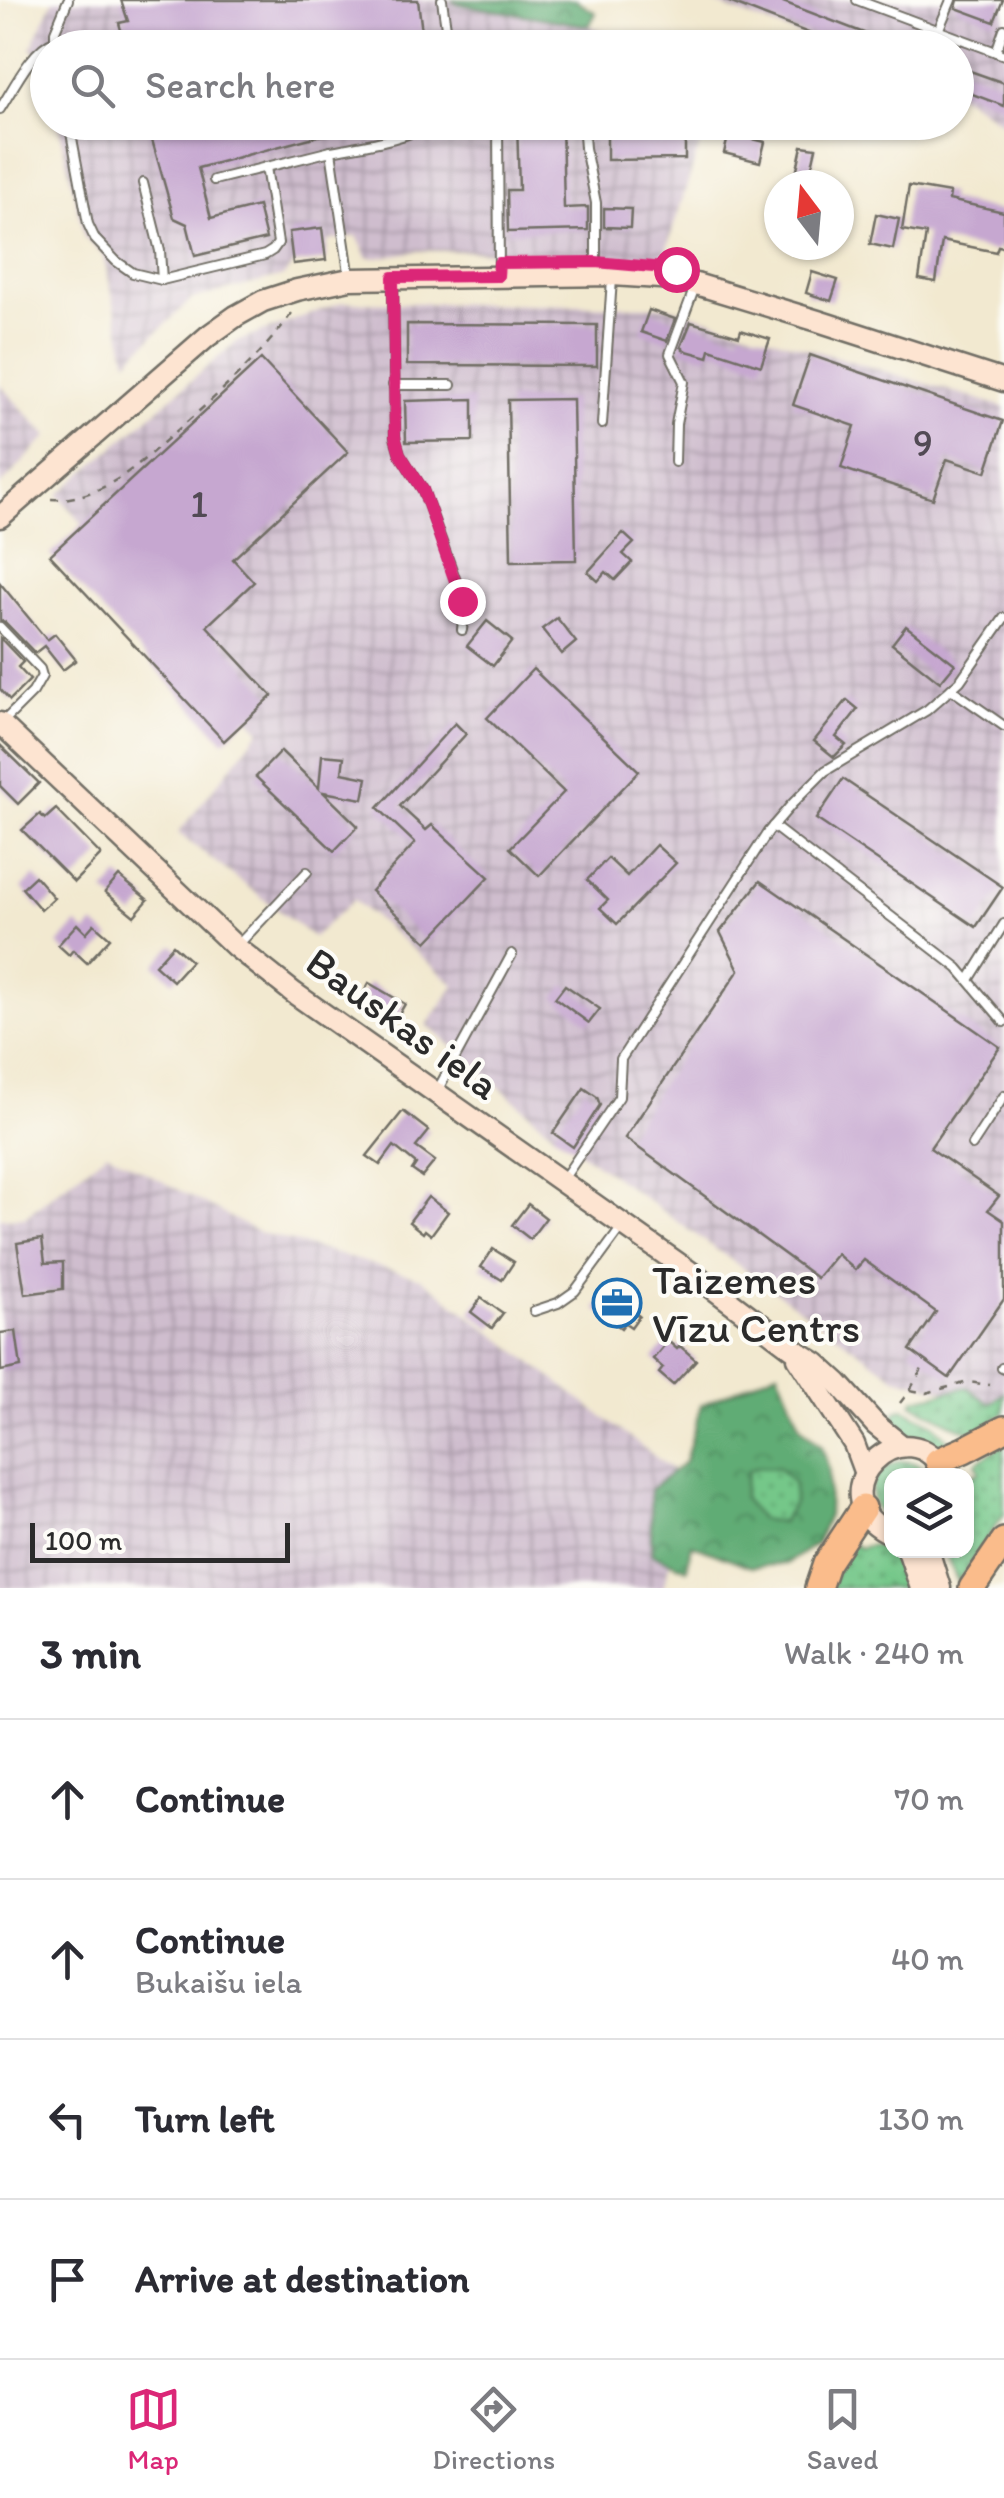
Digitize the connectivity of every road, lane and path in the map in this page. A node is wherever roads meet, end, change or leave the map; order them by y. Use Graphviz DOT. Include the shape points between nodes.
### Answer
graph roads {
  1 [pos="68,0"];
  2 [pos="442,0"];
  3 [pos="857,0"];
  4 [pos="950,0"];
  5 [pos="876,3"];
  6 [pos="55,30"];
  7 [pos="446,30"];
  8 [pos="938,30"];
  9 [pos="1004,30"];
  10 [pos="974,44"];
  11 [pos="1000,54"];
  12 [pos="30,63"];
  13 [pos="0,109"];
  14 [pos="72,140"];
  15 [pos="389,140"];
  16 [pos="498,140"];
  17 [pos="584,140"];
  18 [pos="331,151"];
  19 [pos="266,167"];
  20 [pos="214,180"];
  21 [pos="143,183"];
  22 [pos="604,275"];
  23 [pos="498,276"];
  24 [pos="393,277"];
  25 [pos="350,279"];
  26 [pos="162,280"];
  27 [pos="696,284"];
  28 [pos="296,307"];
  29 [pos="1004,382"];
  30 [pos="393,385"];
  31 [pos="451,385"];
  32 [pos="602,424"];
  33 [pos="675,462"];
  34 [pos="40,497"];
  35 [pos="0,517"];
  36 [pos="1004,618"];
  37 [pos="0,627"];
  38 [pos="462,630"];
  39 [pos="951,690"];
  40 [pos="0,723"];
  41 [pos="1004,726"];
  42 [pos="773,826"];
  43 [pos="307,872"];
  44 [pos="1004,924"];
  45 [pos="236,947"];
  46 [pos="512,954"];
  47 [pos="969,980"];
  48 [pos="1004,1022"];
  49 [pos="436,1093"];
  50 [pos="1004,1096"];
  51 [pos="972,1144"];
  52 [pos="562,1182"];
  53 [pos="624,1226"];
  54 [pos="534,1311"];
  55 [pos="792,1348"];
  56 [pos="926,1362"];
  57 [pos="990,1385"];
  58 [pos="910,1390"];
  59 [pos="900,1403"];
  60 [pos="1004,1429"];
  61 [pos="902,1446"];
  62 [pos="942,1468"];
  63 [pos="864,1472"];
  64 [pos="863,1508"];
  65 [pos="884,1530"];
  66 [pos="1004,1541"];
  67 [pos="911,1558"];
  68 [pos="931,1558"];
  69 [pos="818,1588"];
  70 [pos="922,1588"];
  71 [pos="940,1588"];
  72 [pos="972,1588"];
  1 -- 6 [label="lane"];
  2 -- 7 [label="lane"];
  3 -- 5 [label="lane"];
  4 -- 8 [label="lane"];
  5 -- 8 [label="lane"];
  9 -- 11 [label="lane"];
  10 -- 11 [label="lane"];
  12 -- 13 [label="lane"];
  14 -- 26 [label="lane" via="94,239 133,273"];
  15 -- 18 [label="lane"];
  16 -- 23 [label="lane"];
  17 -- 22 [label="lane"];
  18 -- 19 [label="lane"];
  18 -- 25 [label="lane"];
  19 -- 20 [label="lane"];
  19 -- 26 [label="lane" via="278,243 273,250"];
  21 -- 26 [label="lane"];
  22 -- 23 [label="street"];
  22 -- 27 [label="street"];
  22 -- 32 [label="lane"];
  23 -- 24 [label="street"];
  24 -- 25 [label="street"];
  24 -- 30 [label="lane"];
  25 -- 35 [label="street" via="296,290 236,316"];
  27 -- 29 [label="street"];
  27 -- 33 [label="lane" via="670,354 684,382"];
  28 -- 34 [label="path" via="238,377 118,479 75,497"];
  30 -- 31 [label="lane"];
  30 -- 38 [label="lane" via="400,454 423,490 460,592"];
  36 -- 39 [label="lane"];
  37 -- 40 [label="lane" via="42,676"];
  39 -- 41 [label="lane"];
  39 -- 42 [label="lane" via="824,771"];
  40 -- 45 [label="street, Bauskas iela"];
  42 -- 47 [label="lane"];
  42 -- 52 [label="lane" via="621,1059 619,1097"];
  43 -- 45 [label="lane"];
  44 -- 47 [label="lane"];
  45 -- 49 [label="street, Bauskas iela"];
  46 -- 49 [label="lane"];
  47 -- 48 [label="lane"];
  49 -- 52 [label="street, Bauskas iela"];
  50 -- 51 [label="lane"];
  52 -- 53 [label="street, Bauskas iela"];
  53 -- 54 [label="lane" via="575,1291"];
  53 -- 55 [label="street, Bauskas iela"];
  55 -- 61 [label="street, Bauskas iela"];
  55 -- 63 [label="street" via="854,1444"];
  56 -- 58 [label="path"];
  57 -- 58 [label="path"];
  58 -- 59 [label="path"];
  60 -- 62 [label="highway"];
  61 -- 62 [label="street, Bauskas iela" via="928,1453"];
  61 -- 63 [label="street" via="880,1454"];
  63 -- 64 [label="street"];
  64 -- 65 [label="street"];
  64 -- 69 [label="highway"];
  66 -- 72 [label="highway"];
  67 -- 70 [label="street"];
  68 -- 71 [label="street"];
}
